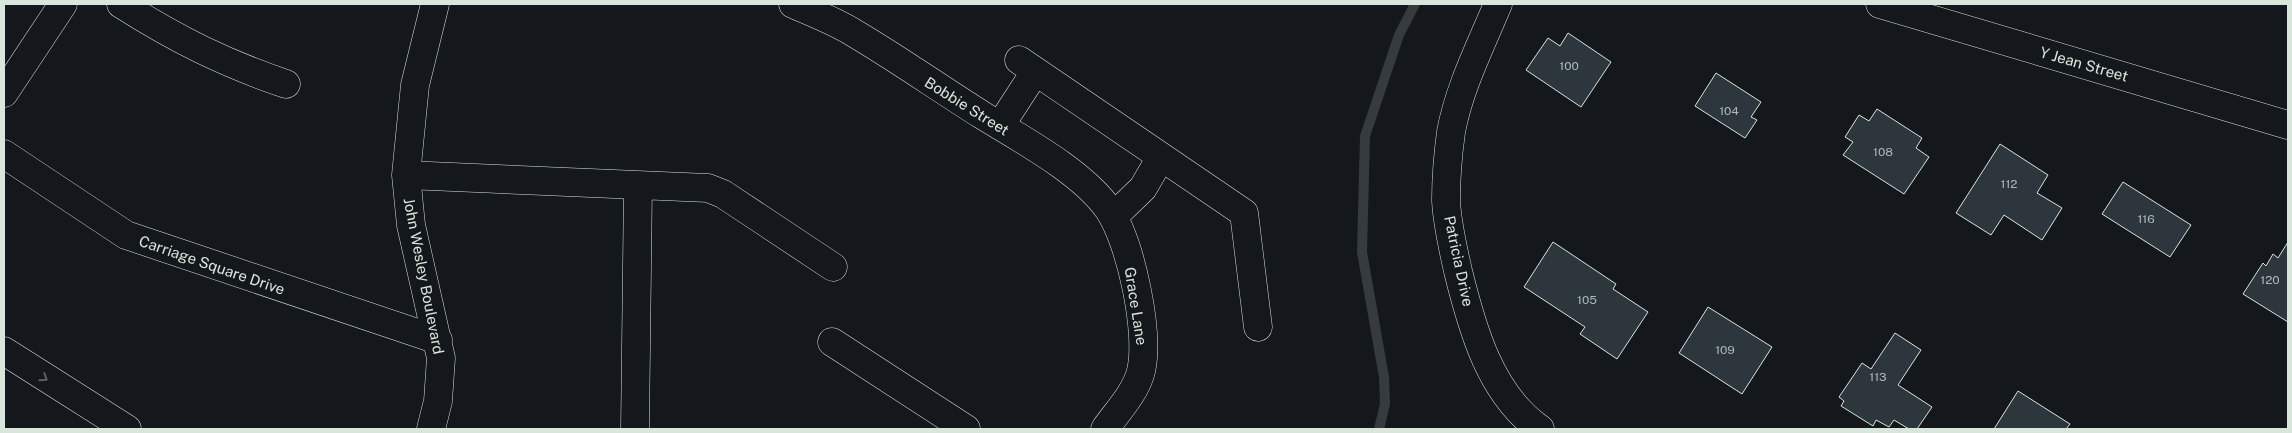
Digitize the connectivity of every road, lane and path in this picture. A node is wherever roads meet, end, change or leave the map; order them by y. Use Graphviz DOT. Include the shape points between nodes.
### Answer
graph roads {
  1 [pos="62,4"];
  2 [pos="121,4"];
  3 [pos="435,4"];
  4 [pos="793,4"];
  5 [pos="1498,4"];
  6 [pos="1880,4"];
  7 [pos="286,84"];
  8 [pos="4,93"];
  9 [pos="2288,125"];
  10 [pos="1000,126"];
  11 [pos="4,154"];
  12 [pos="1162,157"];
  13 [pos="406,175"];
  14 [pos="638,186"];
  15 [pos="1117,225"];
  16 [pos="833,267"];
  17 [pos="1258,328"];
  18 [pos="438,340"];
  19 [pos="832,342"];
  20 [pos="4,351"];
  21 [pos="127,429"];
  22 [pos="431,429"];
  23 [pos="635,429"];
  24 [pos="966,429"];
  25 [pos="1105,429"];
  26 [pos="1540,429"];
  1 -- 8 [label="street"];
  2 -- 7 [label="street" via="200,50"];
  3 -- 13 [label="street, John Wesley Boulevard" via="416,85"];
  4 -- 10 [label="street, Bobbie Street" via="853,32"];
  5 -- 26 [label="street, Patricia Drive" via="1459,100 1451,132 1446,200 1451,240 1480,346 1503,390 1519,411"];
  6 -- 9 [label="street, Y Jean Street"];
  10 -- 12 [label="street" via="1027,66"];
  10 -- 15 [label="street, Bobbie Street" via="1065,168 1093,191"];
  11 -- 18 [label="street, Carriage Square Drive" via="126,236"];
  12 -- 15 [label="street"];
  12 -- 17 [label="street" via="1244,213"];
  13 -- 14 [label="street"];
  13 -- 18 [label="street, John Wesley Boulevard" via="411,225"];
  14 -- 16 [label="street" via="708,188 724,194"];
  14 -- 23 [label="street"];
  15 -- 25 [label="street, Grace Lane" via="1132,274 1144,347 1140,373"];
  18 -- 22 [label="street, John Wesley Boulevard" via="440,380"];
  19 -- 24 [label="street"];
  20 -- 21 [label="street, one-way"];
}
